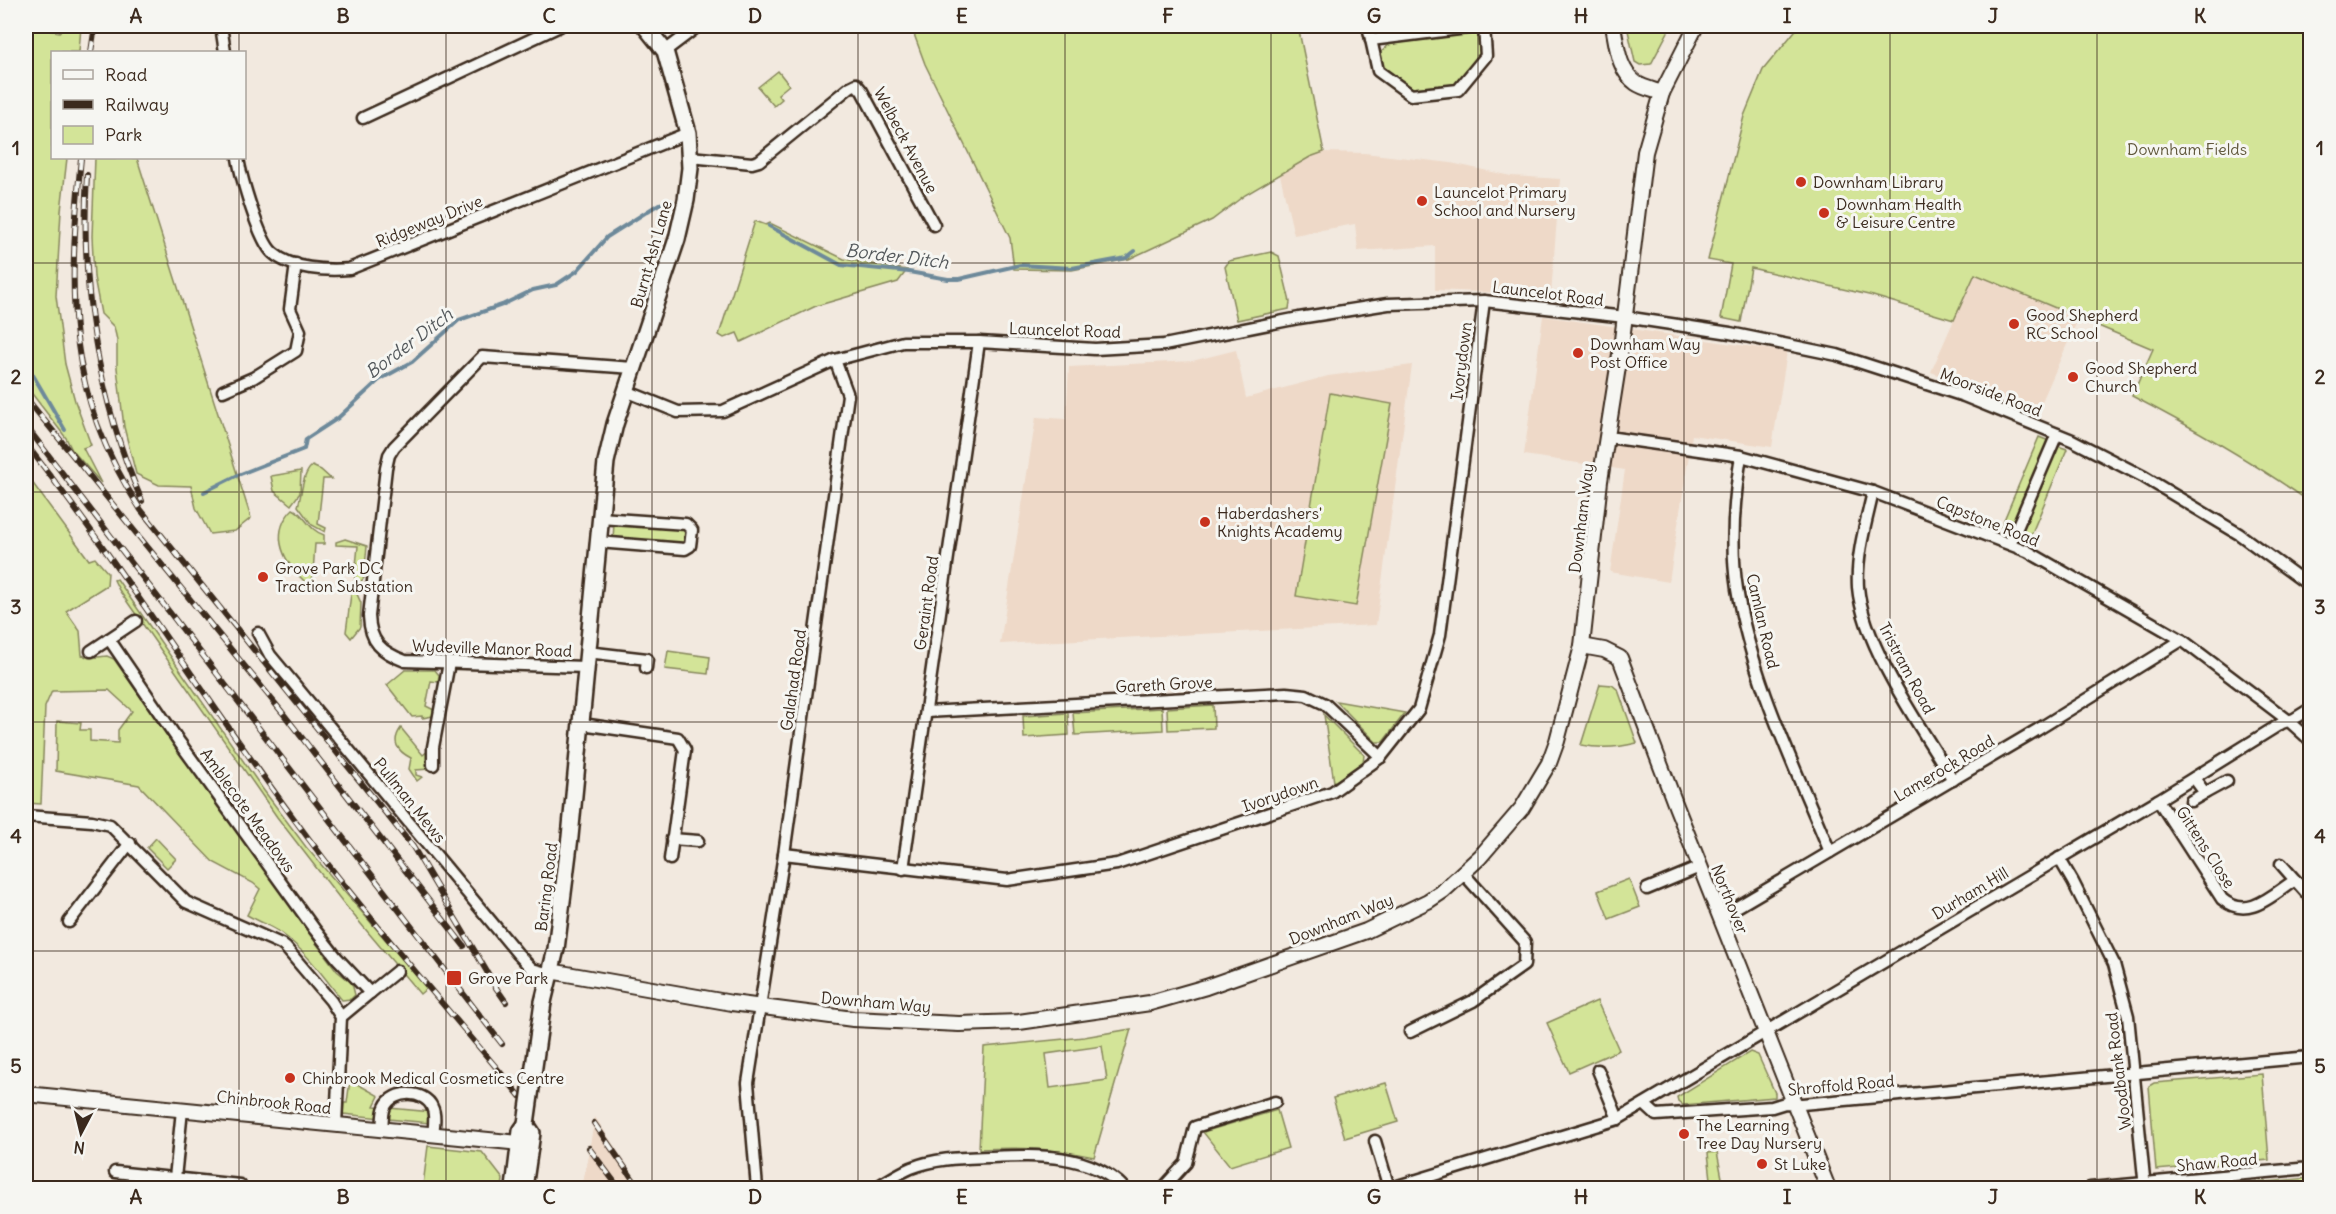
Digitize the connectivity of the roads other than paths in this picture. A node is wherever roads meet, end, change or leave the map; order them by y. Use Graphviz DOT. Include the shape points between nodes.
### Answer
graph roads {
  1 [pos="221,26"];
  2 [pos="560,26"];
  3 [pos="645,26"];
  4 [pos="698,26"];
  5 [pos="1368,26"];
  6 [pos="1484,26"];
  7 [pos="1613,26"];
  8 [pos="1696,26"];
  9 [pos="1371,40"];
  10 [pos="225,51"];
  11 [pos="665,51"];
  12 [pos="1662,93"];
  13 [pos="363,118"];
  14 [pos="688,133"];
  15 [pos="690,157"];
  16 [pos="238,159"];
  17 [pos="934,225"];
  18 [pos="296,264"];
  19 [pos="1484,301"];
  20 [pos="1625,317"];
  21 [pos="979,342"];
  22 [pos="835,360"];
  23 [pos="633,368"];
  24 [pos="223,391"];
  25 [pos="626,391"];
  26 [pos="2057,434"];
  27 [pos="1608,437"];
  28 [pos="1741,456"];
  29 [pos="1873,492"];
  30 [pos="600,518"];
  31 [pos="598,542"];
  32 [pos="2010,544"];
  33 [pos="2310,586"];
  34 [pos="136,621"];
  35 [pos="258,633"];
  36 [pos="110,639"];
  37 [pos="2182,640"];
  38 [pos="1582,646"];
  39 [pos="92,651"];
  40 [pos="647,658"];
  41 [pos="586,659"];
  42 [pos="449,663"];
  43 [pos="2310,709"];
  44 [pos="926,712"];
  45 [pos="2289,721"];
  46 [pos="582,724"];
  47 [pos="2310,740"];
  48 [pos="1381,757"];
  49 [pos="433,765"];
  50 [pos="2194,778"];
  51 [pos="1953,780"];
  52 [pos="2226,781"];
  53 [pos="2205,793"];
  54 [pos="2158,800"];
  55 [pos="2191,801"];
  56 [pos="26,816"];
  57 [pos="672,839"];
  58 [pos="698,841"];
  59 [pos="130,843"];
  60 [pos="1830,852"];
  61 [pos="784,854"];
  62 [pos="2059,858"];
  63 [pos="670,859"];
  64 [pos="2282,864"];
  65 [pos="1700,867"];
  66 [pos="903,869"];
  67 [pos="1463,873"];
  68 [pos="2295,880"];
  69 [pos="1647,889"];
  70 [pos="2310,897"];
  71 [pos="1720,917"];
  72 [pos="69,922"];
  73 [pos="396,971"];
  74 [pos="550,973"];
  75 [pos="370,993"];
  76 [pos="761,1006"];
  77 [pos="341,1017"];
  78 [pos="1410,1032"];
  79 [pos="1766,1032"];
  80 [pos="2310,1057"];
  81 [pos="1598,1070"];
  82 [pos="2134,1073"];
  83 [pos="26,1094"];
  84 [pos="1275,1102"];
  85 [pos="1644,1104"];
  86 [pos="1794,1104"];
  87 [pos="182,1110"];
  88 [pos="1618,1119"];
  89 [pos="336,1125"];
  90 [pos="382,1130"];
  91 [pos="433,1135"];
  92 [pos="1375,1141"];
  93 [pos="524,1149"];
  94 [pos="2310,1168"];
  95 [pos="115,1172"];
  96 [pos="175,1178"];
  97 [pos="2183,1184"];
  98 [pos="2145,1186"];
  99 [pos="240,1188"];
  100 [pos="514,1188"];
  101 [pos="524,1188"];
  102 [pos="757,1188"];
  103 [pos="875,1188"];
  104 [pos="1124,1188"];
  105 [pos="1163,1188"];
  106 [pos="1391,1188"];
  107 [pos="1828,1188"];
  108 [pos="2090,1188"];
  1 -- 10 [label="street"];
  2 -- 13 [label="street"];
  3 -- 11 [label="main road, Burnt Ash Lane"];
  4 -- 11 [label="street"];
  5 -- 9 [label="street"];
  6 -- 9 [label="street"];
  6 -- 9 [label="street" via="1486,56 1458,90 1411,95 1378,71"];
  7 -- 12 [label="street" via="1619,57 1628,75 1637,84"];
  8 -- 12 [label="street, Downham Way"];
  11 -- 14 [label="main road, Burnt Ash Lane"];
  12 -- 20 [label="street, Downham Way" via="1645,152"];
  14 -- 15 [label="main road, Burnt Ash Lane"];
  14 -- 18 [label="street, Ridgeway Drive" via="349,269"];
  15 -- 17 [label="street, Welbeck Avenue" via="759,161 856,84"];
  15 -- 23 [label="main road, Burnt Ash Lane" via="677,239"];
  16 -- 18 [label="street, Ridgeway Drive" via="265,242 272,253"];
  18 -- 24 [label="street" via="290,309 300,331 296,351 253,378"];
  19 -- 20 [label="street, Launcelot Road"];
  19 -- 21 [label="street, Launcelot Road" via="1388,304 1164,345 1095,349"];
  19 -- 48 [label="street, Ivorydown" via="1440,635 1419,709"];
  20 -- 26 [label="street, Moorside Road" via="1837,355 1964,396"];
  20 -- 27 [label="street, Downham Way"];
  21 -- 22 [label="street, Launcelot Road" via="903,342"];
  21 -- 44 [label="street, Geraint Road"];
  22 -- 25 [label="street, Launcelot Road" via="723,411 678,412"];
  22 -- 61 [label="street, Galahad Road" via="848,395"];
  23 -- 25 [label="main road, Burnt Ash Lane"];
  23 -- 42 [label="street, Wydeville Manor Road" via="482,357 389,455 371,590 370,632 383,650 405,661"];
  25 -- 30 [label="main road, Baring Road" via="609,445"];
  26 -- 32 [label="street"];
  26 -- 33 [label="street, Moorside Road" via="2144,477 2238,534"];
  27 -- 28 [label="street, Capstone Road"];
  27 -- 38 [label="street, Downham Way"];
  28 -- 29 [label="street, Capstone Road"];
  28 -- 60 [label="street, Camlan Road" via="1734,535 1737,588 1753,662"];
  29 -- 32 [label="street, Capstone Road"];
  29 -- 51 [label="street, Tristram Road" via="1859,552 1858,588 1868,630"];
  30 -- 31 [label="main road, Baring Road"];
  30 -- 31 [label="street" via="686,524 692,530 690,546 685,549"];
  31 -- 41 [label="main road, Baring Road"];
  32 -- 37 [label="street, Capstone Road"];
  34 -- 36 [label="street"];
  35 -- 74 [label="street, Pullman Mews" via="270,655 518,954 532,969"];
  36 -- 39 [label="street"];
  36 -- 75 [label="street, Amblecote Meadows" via="318,934"];
  37 -- 45 [label="street, Capstone Road"];
  37 -- 51 [label="street, Lamerock Road"];
  38 -- 65 [label="street, Northover" via="1620,658"];
  38 -- 67 [label="street, Downham Way" via="1557,741 1537,787 1502,833"];
  40 -- 41 [label="street"];
  41 -- 42 [label="street, Wydeville Manor Road"];
  41 -- 46 [label="main road, Baring Road"];
  42 -- 49 [label="street"];
  43 -- 45 [label="street, Durham Hill"];
  44 -- 48 [label="street, Gareth Grove" via="1286,693 1306,695 1325,704"];
  44 -- 66 [label="street, Geraint Road"];
  45 -- 47 [label="street, Capstone Road"];
  45 -- 50 [label="street, Durham Hill"];
  46 -- 57 [label="street" via="682,736 685,750"];
  46 -- 74 [label="main road, Baring Road" via="562,907"];
  48 -- 66 [label="street, Ivorydown" via="1332,792 1117,864 1008,880"];
  50 -- 53 [label="street"];
  50 -- 54 [label="street, Durham Hill"];
  51 -- 60 [label="street, Lamerock Road"];
  52 -- 53 [label="street"];
  53 -- 55 [label="street"];
  54 -- 62 [label="street, Durham Hill"];
  54 -- 68 [label="street, Gittens Close" via="2231,907 2242,909 2258,904"];
  56 -- 59 [label="street" via="104,822"];
  57 -- 58 [label="street"];
  57 -- 63 [label="street"];
  59 -- 72 [label="street"];
  59 -- 77 [label="street" via="186,902 281,944"];
  60 -- 71 [label="street, Lamerock Road"];
  61 -- 66 [label="street, Ivorydown"];
  61 -- 76 [label="street, Galahad Road"];
  62 -- 79 [label="street, Durham Hill"];
  62 -- 82 [label="street, Woodbank Road" via="2114,964 2128,1016"];
  64 -- 68 [label="street"];
  65 -- 69 [label="street"];
  65 -- 71 [label="street, Northover"];
  67 -- 76 [label="street, Downham Way" via="1428,901 1366,931 1150,1003 1019,1022 959,1024 853,1019"];
  67 -- 78 [label="street" via="1525,942 1524,965 1473,1001"];
  68 -- 70 [label="street"];
  71 -- 79 [label="street, Northover"];
  73 -- 75 [label="street"];
  74 -- 76 [label="street, Downham Way"];
  74 -- 93 [label="main road, Baring Road, bridge" via="526,1124 520,1131"];
  75 -- 77 [label="street"];
  76 -- 102 [label="street, Galahad Road" via="748,1083"];
  77 -- 89 [label="street"];
  79 -- 85 [label="street, Durham Hill"];
  79 -- 86 [label="street, Northover"];
  80 -- 82 [label="street, Shroffold Road"];
  81 -- 88 [label="street"];
  82 -- 86 [label="street, Shroffold Road"];
  82 -- 98 [label="street, Woodbank Road"];
  83 -- 87 [label="street, Chinbrook Road"];
  84 -- 105 [label="street" via="1195,1127 1186,1163"];
  85 -- 86 [label="street, Shroffold Road" via="1656,1115"];
  85 -- 88 [label="street"];
  86 -- 107 [label="street, Northover"];
  87 -- 89 [label="street, Chinbrook Road"];
  87 -- 96 [label="street"];
  88 -- 106 [label="street"];
  89 -- 90 [label="street, Chinbrook Road"];
  90 -- 91 [label="street, Chinbrook Road"];
  90 -- 91 [label="street" via="384,1107 398,1096 411,1094 425,1098 433,1107"];
  91 -- 93 [label="street, Chinbrook Road"];
  92 -- 106 [label="street"];
  93 -- 100 [label="main road, Baring Road"];
  93 -- 101 [label="main road, Baring Road"];
  94 -- 97 [label="street, Shaw Road"];
  95 -- 96 [label="street"];
  96 -- 99 [label="street"];
  97 -- 98 [label="street, Shaw Road"];
  98 -- 108 [label="street, Shaw Road"];
  103 -- 104 [label="street" via="911,1168 946,1159 1024,1155 1053,1156 1095,1167"];
}
